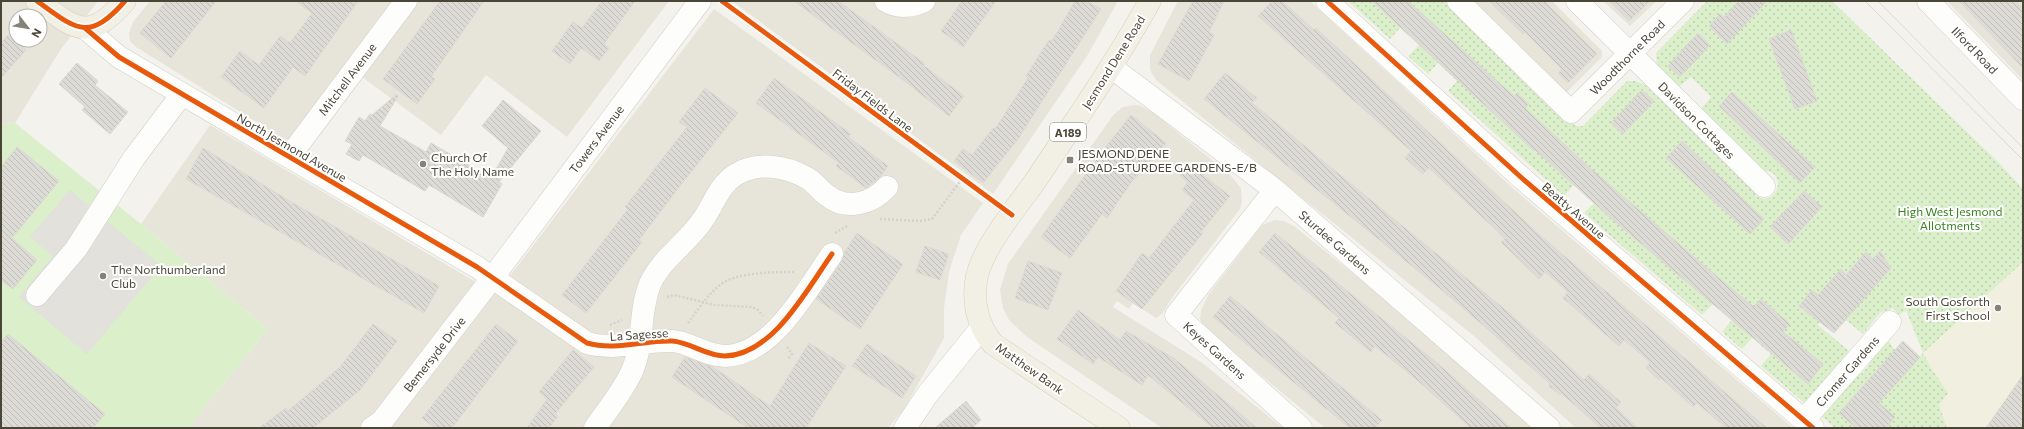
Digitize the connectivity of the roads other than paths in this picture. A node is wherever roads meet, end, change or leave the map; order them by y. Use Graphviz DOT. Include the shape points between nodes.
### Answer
graph roads {
  1 [pos="36,1"];
  2 [pos="125,1"];
  3 [pos="406,1"];
  4 [pos="700,1"];
  5 [pos="886,1"];
  6 [pos="924,1"];
  7 [pos="1150,1"];
  8 [pos="1327,1"];
  9 [pos="1458,1"];
  10 [pos="1577,1"];
  11 [pos="1682,1"];
  12 [pos="1928,1"];
  13 [pos="85,28"];
  14 [pos="1630,54"];
  15 [pos="1111,67"];
  16 [pos="182,94"];
  17 [pos="2023,100"];
  18 [pos="289,157"];
  19 [pos="1764,186"];
  20 [pos="887,187"];
  21 [pos="1275,190"];
  22 [pos="831,245"];
  23 [pos="982,262"];
  24 [pos="493,277"];
  25 [pos="37,295"];
  26 [pos="1890,322"];
  27 [pos="982,327"];
  28 [pos="638,344"];
  29 [pos="1808,424"];
  30 [pos="382,426"];
  31 [pos="595,428"];
  32 [pos="905,428"];
  33 [pos="1119,428"];
  34 [pos="1301,428"];
  35 [pos="1549,428"];
  1 -- 13 [label="main road" via="70,24"];
  2 -- 13 [label="main road" via="103,23"];
  3 -- 18 [label="street, Mitchell Avenue"];
  4 -- 24 [label="street, Towers Avenue"];
  5 -- 6 [label="street" via="896,6 904,6"];
  7 -- 15 [label="main road, Jesmond Dene Road / A189"];
  8 -- 29 [label="street, Beatty Avenue" via="1530,185"];
  9 -- 14 [label="street, Woodthorne Road" via="1571,112"];
  10 -- 14 [label="street, Davidson Cottages"];
  11 -- 14 [label="street, Woodthorne Road"];
  12 -- 17 [label="street, Ilford Road"];
  13 -- 16 [label="street, North Jesmond Avenue" via="120,57"];
  14 -- 19 [label="street, Davidson Cottages"];
  15 -- 21 [label="street, Sturdee Gardens"];
  15 -- 23 [label="main road, Jesmond Dene Road / A189" via="995,238"];
  16 -- 18 [label="street, North Jesmond Avenue"];
  16 -- 25 [label="street" via="134,158 76,249"];
  18 -- 24 [label="street, North Jesmond Avenue"];
  20 -- 28 [label="street, La Sagesse" via="873,200 850,204 838,202 827,196 807,178 776,167 745,169 722,187 694,232 660,267 644,300"];
  21 -- 34 [label="street, Keyes Gardens" via="1176,315"];
  21 -- 35 [label="street, Sturdee Gardens"];
  22 -- 28 [label="street, La Sagesse" via="789,314 775,330 750,349 723,356 674,341"];
  23 -- 27 [label="main road, Matthew Bank / A189" via="975,291"];
  24 -- 28 [label="street, La Sagesse" via="587,343 608,347"];
  24 -- 30 [label="street, Bemersyde Drive"];
  26 -- 29 [label="street, Cromer Gardens"];
  27 -- 32 [label="street" via="927,395"];
  27 -- 33 [label="main road, Matthew Bank / A189" via="993,344 1002,352"];
  28 -- 31 [label="street, La Sagesse" via="633,369"];
}
